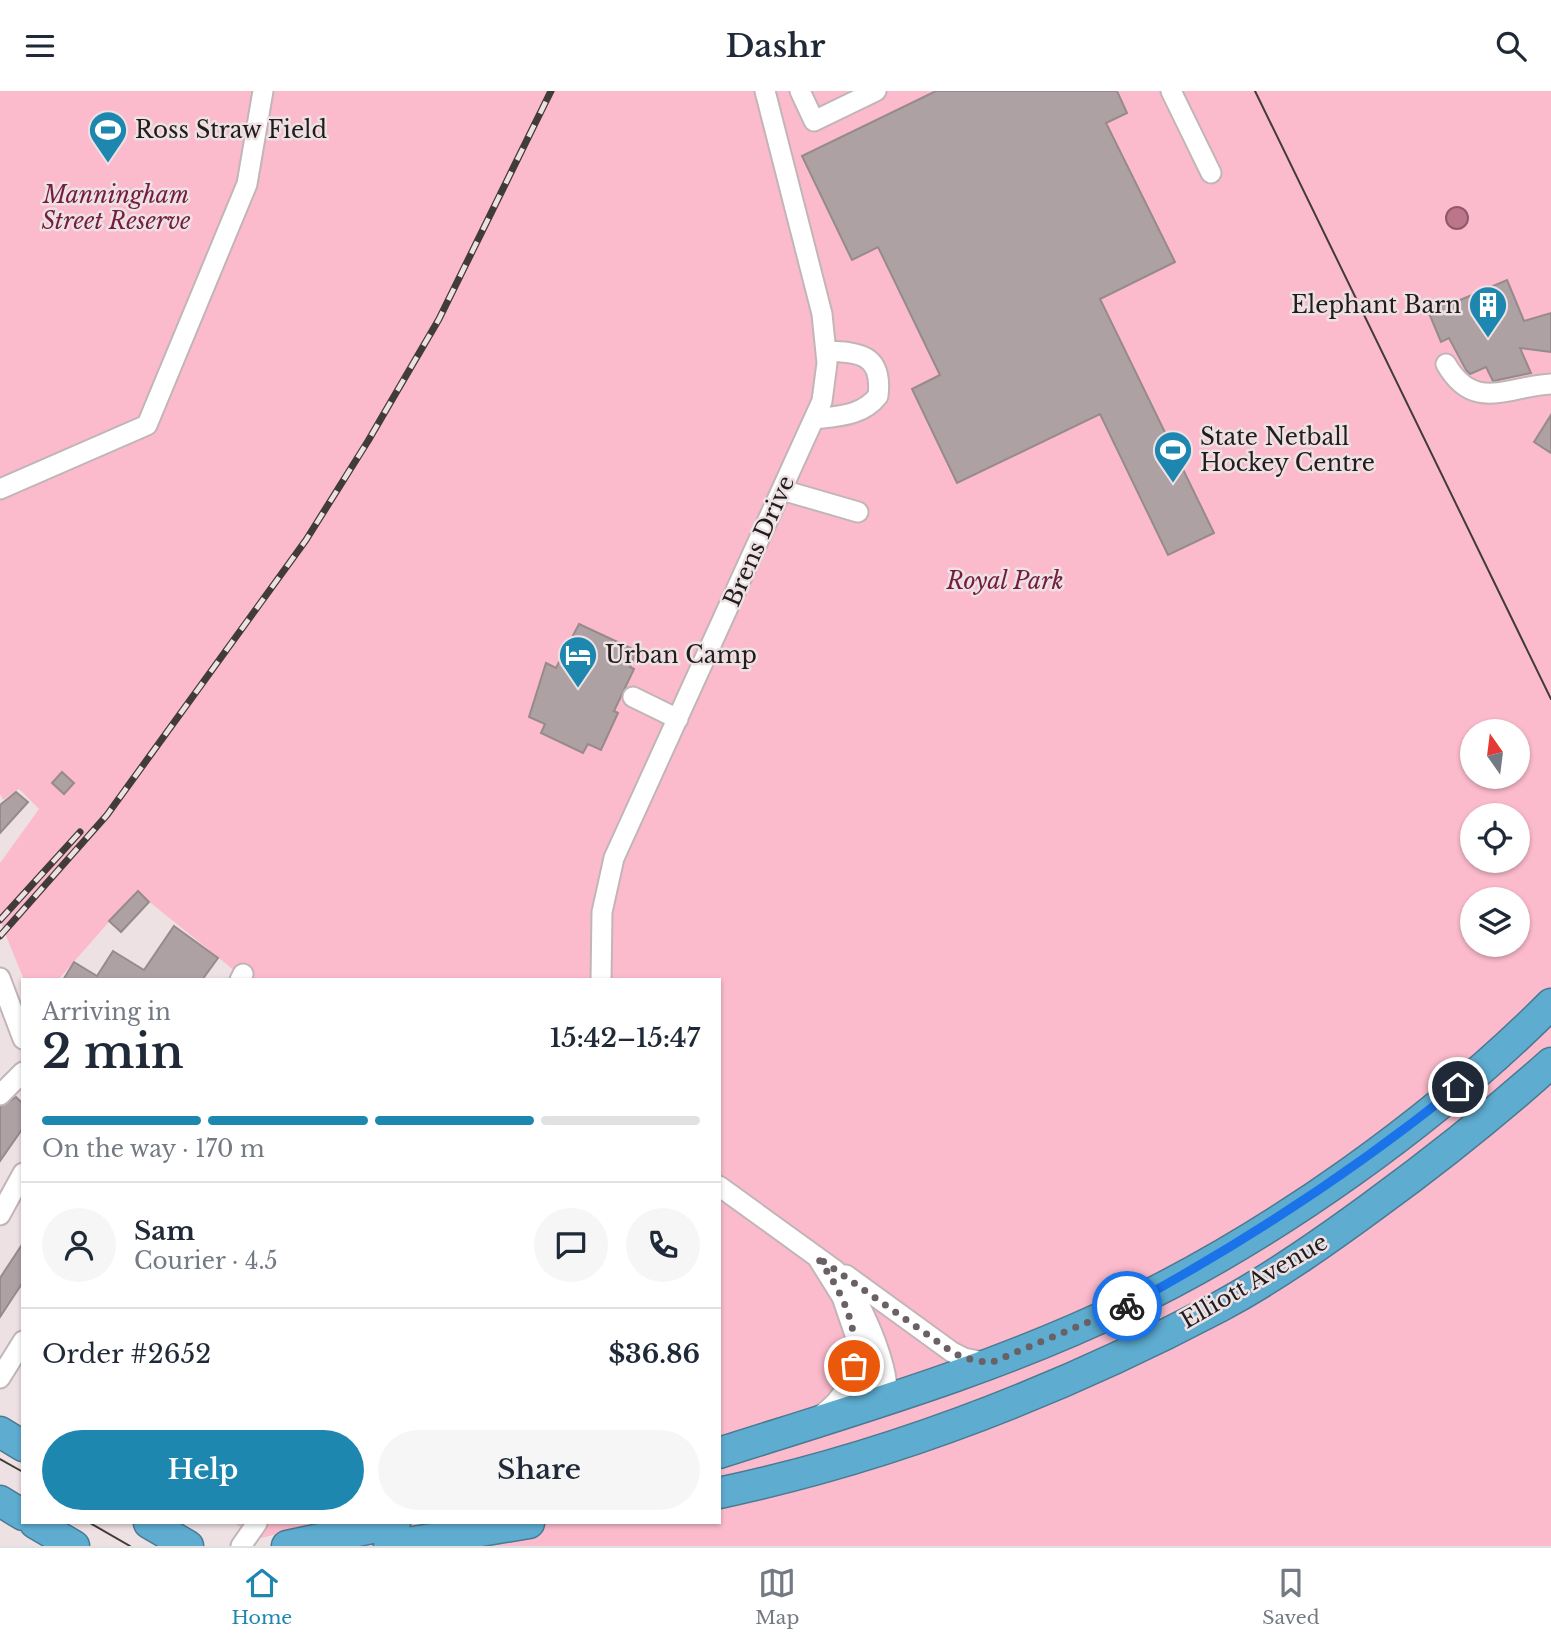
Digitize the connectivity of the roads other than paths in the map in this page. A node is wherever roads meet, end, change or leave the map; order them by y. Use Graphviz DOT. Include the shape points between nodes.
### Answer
graph roads {
  1 [pos="263,91"];
  2 [pos="765,91"];
  3 [pos="800,91"];
  4 [pos="876,91"];
  5 [pos="1171,91"];
  6 [pos="1211,173"];
  7 [pos="826,351"];
  8 [pos="1446,364"];
  9 [pos="1551,384"];
  10 [pos="814,419"];
  11 [pos="0,489"];
  12 [pos="782,490"];
  13 [pos="858,512"];
  14 [pos="633,697"];
  15 [pos="678,719"];
  16 [pos="0,978"];
  17 [pos="601,978"];
  18 [pos="1551,1004"];
  19 [pos="21,1034"];
  20 [pos="1551,1063"];
  21 [pos="21,1074"];
  22 [pos="0,1095"];
  23 [pos="21,1177"];
  24 [pos="721,1187"];
  25 [pos="0,1215"];
  26 [pos="820,1260"];
  27 [pos="855,1333"];
  28 [pos="21,1344"];
  29 [pos="990,1363"];
  30 [pos="0,1378"];
  31 [pos="886,1401"];
  32 [pos="0,1432"];
  33 [pos="762,1439"];
  34 [pos="898,1444"];
  35 [pos="21,1445"];
  36 [pos="721,1452"];
  37 [pos="721,1493"];
  38 [pos="0,1501"];
  39 [pos="21,1514"];
  40 [pos="37,1524"];
  41 [pos="151,1524"];
  42 [pos="256,1524"];
  43 [pos="390,1524"];
  44 [pos="523,1524"];
  45 [pos="74,1546"];
  46 [pos="188,1546"];
  47 [pos="241,1546"];
  48 [pos="287,1546"];
  49 [pos="389,1546"];
  1 -- 11 [label="street" via="247,184 148,425"];
  2 -- 7 [label="street, Brens Drive" via="814,276"];
  3 -- 4 [label="street" via="814,121"];
  5 -- 6 [label="street"];
  7 -- 10 [label="street, Brens Drive" via="822,401"];
  7 -- 10 [label="street" via="858,352 871,362 878,395 869,406 850,414"];
  8 -- 9 [label="street" via="1464,387 1487,395"];
  10 -- 12 [label="street, Brens Drive"];
  12 -- 13 [label="street"];
  12 -- 15 [label="street, Brens Drive"];
  14 -- 15 [label="street"];
  15 -- 17 [label="street, Brens Drive" via="610,872 600,935"];
  16 -- 19 [label="street"];
  18 -- 29 [label="highway, Elliott Avenue" via="1423,1115 1281,1218 1127,1305"];
  20 -- 34 [label="highway, Elliott Avenue" via="1452,1147 1316,1248 1220,1307 1075,1377"];
  21 -- 22 [label="street"];
  23 -- 25 [label="street"];
  24 -- 26 [label="street"];
  26 -- 27 [label="street" via="842,1297"];
  26 -- 29 [label="street" via="952,1352"];
  26 -- 31 [label="street" via="844,1279 859,1302 888,1386"];
  27 -- 31 [label="street" via="874,1390"];
  27 -- 33 [label="street" via="854,1366 841,1397 813,1420"];
  28 -- 30 [label="street"];
  29 -- 31 [label="highway, Elliott Avenue"];
  31 -- 33 [label="highway, Elliott Avenue"];
  31 -- 34 [label="highway"];
  32 -- 35 [label="highway"];
  33 -- 36 [label="highway, Elliott Avenue"];
  34 -- 37 [label="highway, Elliott Avenue"];
  38 -- 39 [label="highway"];
  40 -- 45 [label="highway"];
  41 -- 46 [label="highway"];
  42 -- 47 [label="street"];
  43 -- 48 [label="highway"];
  44 -- 49 [label="highway"];
}
